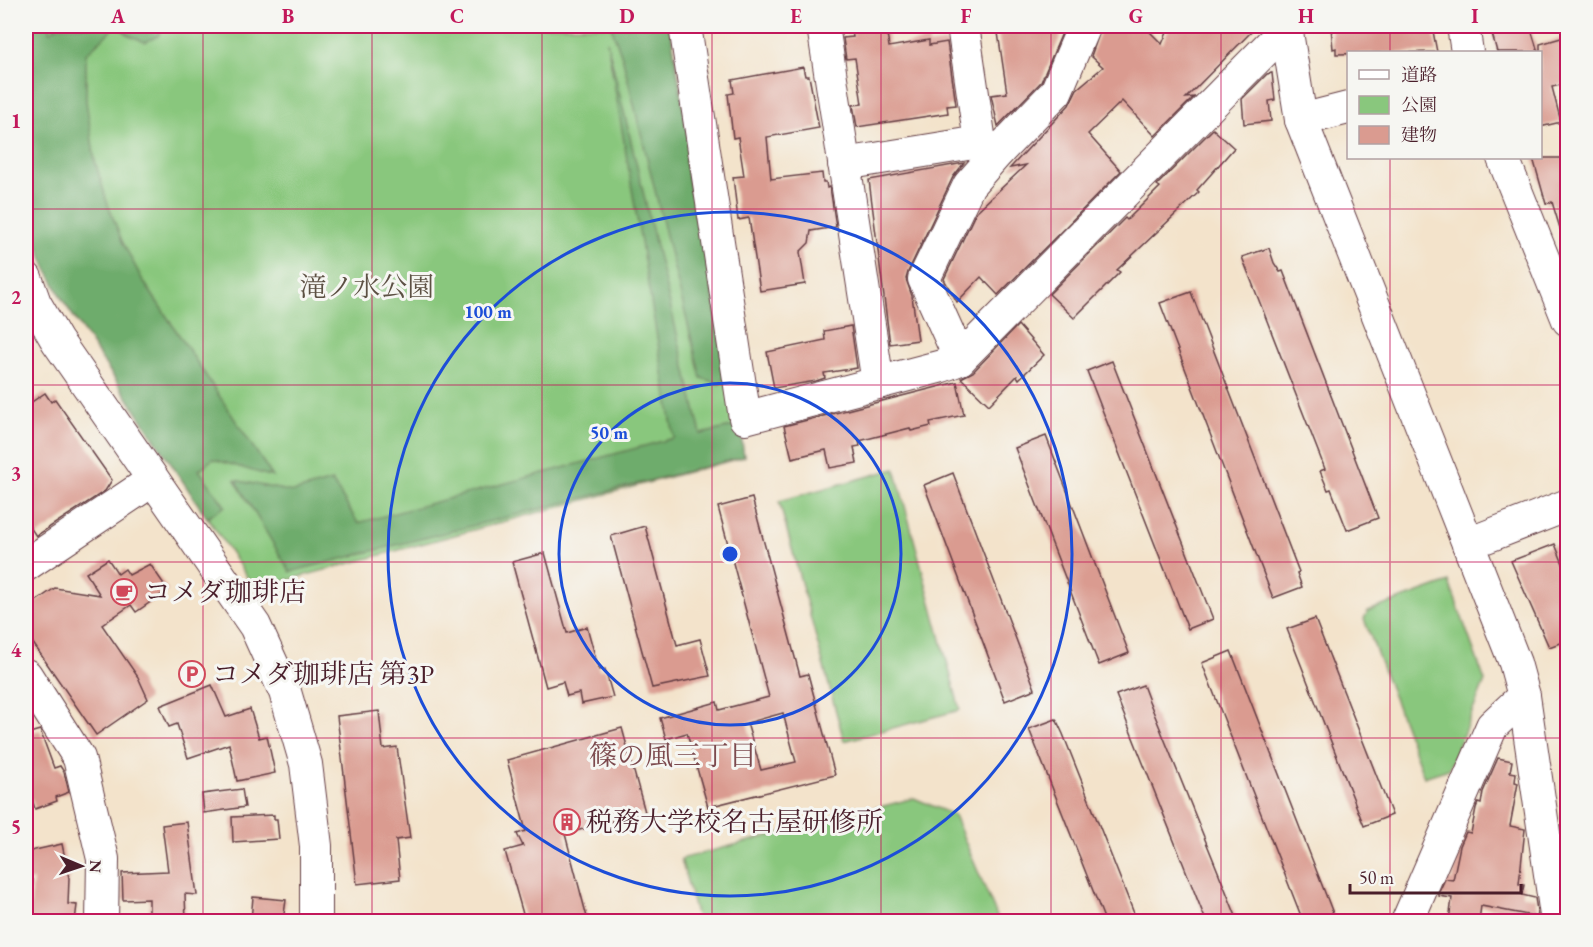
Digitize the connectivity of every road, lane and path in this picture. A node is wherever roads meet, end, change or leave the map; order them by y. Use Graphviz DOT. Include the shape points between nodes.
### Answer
graph roads {
  1 [pos="686,26"];
  2 [pos="823,26"];
  3 [pos="963,26"];
  4 [pos="1084,26"];
  5 [pos="1463,26"];
  6 [pos="1287,31"];
  7 [pos="1467,51"];
  8 [pos="1347,108"];
  9 [pos="1301,120"];
  10 [pos="989,147"];
  11 [pos="1503,159"];
  12 [pos="844,164"];
  13 [pos="26,278"];
  14 [pos="1568,320"];
  15 [pos="960,359"];
  16 [pos="878,383"];
  17 [pos="150,495"];
  18 [pos="1568,505"];
  19 [pos="1468,544"];
  20 [pos="26,566"];
  21 [pos="26,589"];
  22 [pos="26,675"];
  23 [pos="1524,696"];
  24 [pos="36,712"];
  25 [pos="102,921"];
  26 [pos="315,921"];
  27 [pos="1407,921"];
  28 [pos="1557,921"];
  1 -- 16 [label="street" via="746,418"];
  2 -- 12 [label="street"];
  3 -- 10 [label="street"];
  4 -- 10 [label="street" via="1056,92"];
  5 -- 7 [label="street"];
  6 -- 9 [label="street"];
  6 -- 15 [label="street"];
  8 -- 9 [label="street"];
  9 -- 19 [label="street"];
  10 -- 12 [label="street"];
  10 -- 15 [label="street" via="924,279"];
  11 -- 14 [label="street"];
  12 -- 16 [label="street"];
  13 -- 17 [label="street" via="35,303"];
  15 -- 16 [label="street"];
  17 -- 20 [label="street"];
  17 -- 21 [label="street"];
  17 -- 26 [label="street" via="255,626 285,692 306,764 316,846"];
  18 -- 19 [label="street"];
  19 -- 23 [label="street"];
  22 -- 24 [label="street"];
  23 -- 27 [label="street" via="1492,726"];
  23 -- 28 [label="street"];
  24 -- 25 [label="street" via="79,758 103,859"];
}
